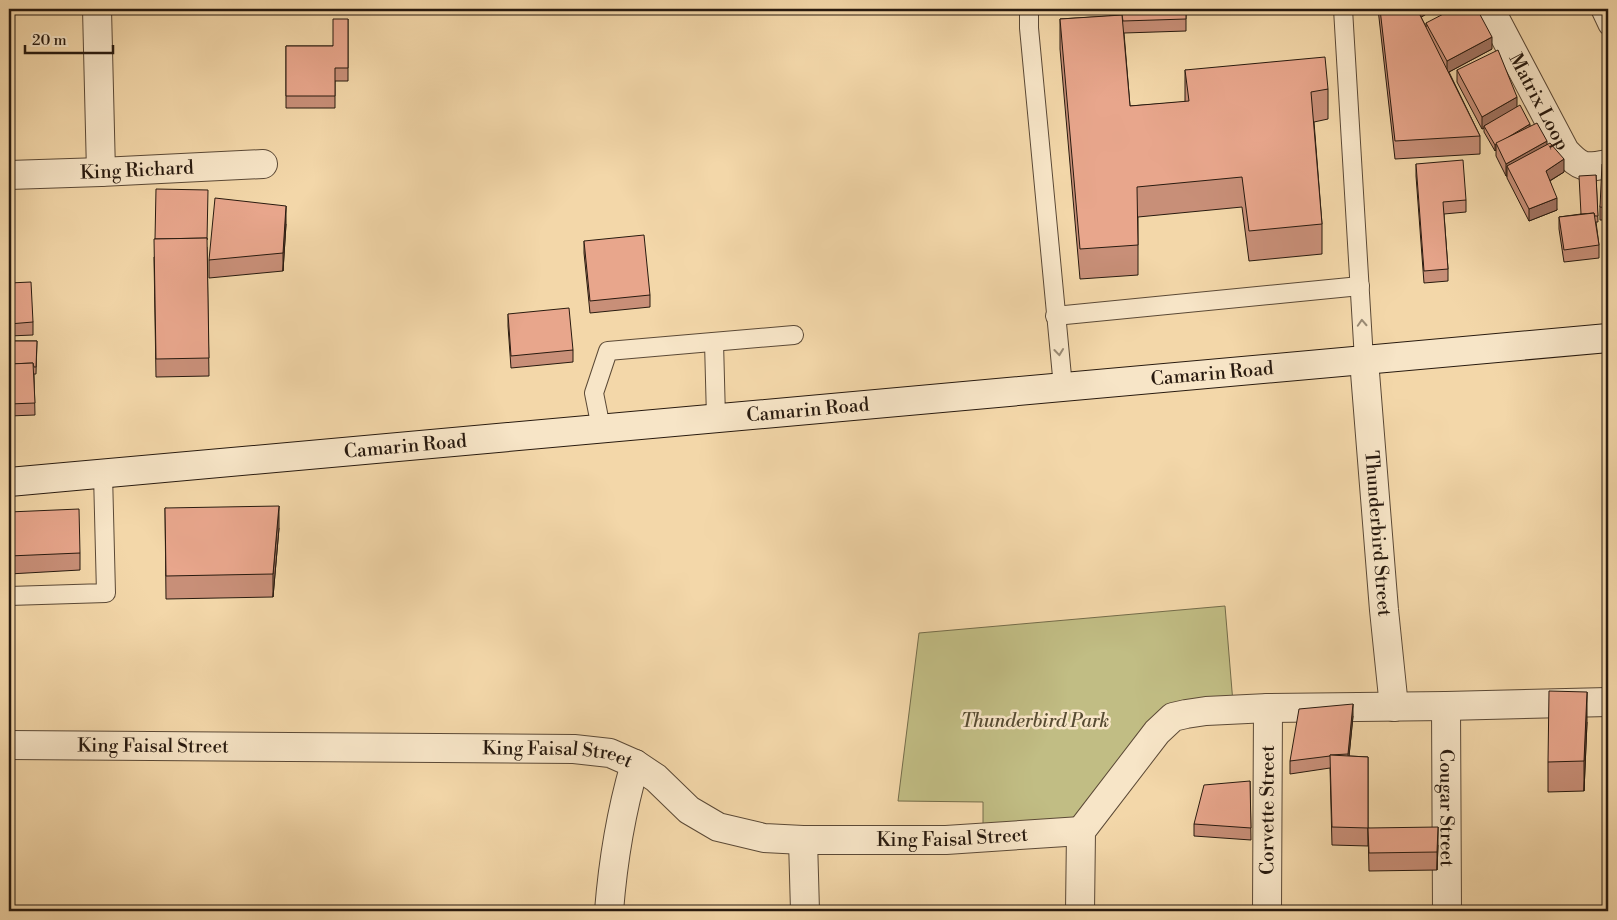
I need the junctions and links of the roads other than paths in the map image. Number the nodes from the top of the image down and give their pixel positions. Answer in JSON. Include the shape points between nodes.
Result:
{"nodes":[{"id":1,"x":97,"y":9,"type":"edge"},
{"id":2,"x":1029,"y":9,"type":"edge"},
{"id":3,"x":1343,"y":9,"type":"edge"},
{"id":4,"x":1490,"y":9,"type":"edge"},
{"id":5,"x":1600,"y":9,"type":"edge"},
{"id":6,"x":1608,"y":26,"type":"edge"},
{"id":7,"x":263,"y":164,"type":"dead end"},
{"id":8,"x":1608,"y":164,"type":"edge"},
{"id":9,"x":101,"y":172,"type":"junction"},
{"id":10,"x":9,"y":175,"type":"edge"},
{"id":11,"x":1360,"y":286,"type":"junction"},
{"id":12,"x":1055,"y":316,"type":"junction"},
{"id":13,"x":794,"y":335,"type":"dead end"},
{"id":14,"x":1608,"y":338,"type":"edge"},
{"id":15,"x":714,"y":342,"type":"junction"},
{"id":16,"x":1364,"y":360,"type":"junction"},
{"id":17,"x":1063,"y":387,"type":"junction"},
{"id":18,"x":716,"y":418,"type":"junction"},
{"id":19,"x":601,"y":428,"type":"junction"},
{"id":20,"x":102,"y":474,"type":"junction"},
{"id":21,"x":9,"y":482,"type":"edge"},
{"id":22,"x":9,"y":596,"type":"edge"},
{"id":23,"x":1608,"y":702,"type":"edge"},
{"id":24,"x":1446,"y":706,"type":"junction"},
{"id":25,"x":1394,"y":707,"type":"junction"},
{"id":26,"x":1268,"y":708,"type":"junction"},
{"id":27,"x":9,"y":745,"type":"edge"},
{"id":28,"x":635,"y":764,"type":"junction"},
{"id":29,"x":1081,"y":831,"type":"junction"},
{"id":30,"x":804,"y":840,"type":"junction"},
{"id":31,"x":609,"y":911,"type":"edge"},
{"id":32,"x":805,"y":911,"type":"edge"},
{"id":33,"x":1080,"y":911,"type":"edge"},
{"id":34,"x":1267,"y":911,"type":"edge"},
{"id":35,"x":1447,"y":911,"type":"edge"}],
"edges":[{"from":1,"to":9,"type":"street"},
{"from":2,"to":12,"type":"lane"},
{"from":3,"to":11,"type":"lane"},
{"from":4,"to":8,"type":"street","name":"Matrix Loop","via":[[1565,151],[1587,167]]},
{"from":5,"to":6,"type":"lane"},
{"from":7,"to":9,"type":"street","name":"King Richard"},
{"from":9,"to":10,"type":"street","name":"King Richard"},
{"from":11,"to":12,"type":"lane"},
{"from":16,"to":11,"type":"lane","one_way":true},
{"from":12,"to":17,"type":"lane","one_way":true},
{"from":13,"to":15,"type":"lane"},
{"from":14,"to":16,"type":"street","name":"Camarin Road"},
{"from":15,"to":18,"type":"lane"},
{"from":15,"to":19,"type":"lane","via":[[608,351],[594,393]]},
{"from":16,"to":17,"type":"street","name":"Camarin Road"},
{"from":16,"to":25,"type":"street","name":"Thunderbird Street"},
{"from":17,"to":18,"type":"street","name":"Camarin Road"},
{"from":18,"to":19,"type":"street","name":"Camarin Road"},
{"from":19,"to":20,"type":"street","name":"Camarin Road"},
{"from":20,"to":21,"type":"street","name":"Camarin Road"},
{"from":20,"to":22,"type":"lane","via":[[106,593]]},
{"from":23,"to":24,"type":"street"},
{"from":24,"to":25,"type":"street"},
{"from":24,"to":35,"type":"street","name":"Cougar Street"},
{"from":25,"to":26,"type":"street"},
{"from":26,"to":29,"type":"street","via":[[1206,711],[1173,718],[1157,732]]},
{"from":26,"to":34,"type":"street","name":"Corvette Street"},
{"from":27,"to":28,"type":"street","name":"King Faisal Street","via":[[574,749],[610,753]]},
{"from":28,"to":30,"type":"street","name":"King Faisal Street","via":[[656,778],[689,810],[718,827],[764,838]]},
{"from":28,"to":31,"type":"street","via":[[617,840]]},
{"from":29,"to":30,"type":"street","name":"King Faisal Street","via":[[946,840]]},
{"from":29,"to":33,"type":"street"},
{"from":30,"to":32,"type":"street"}]}
